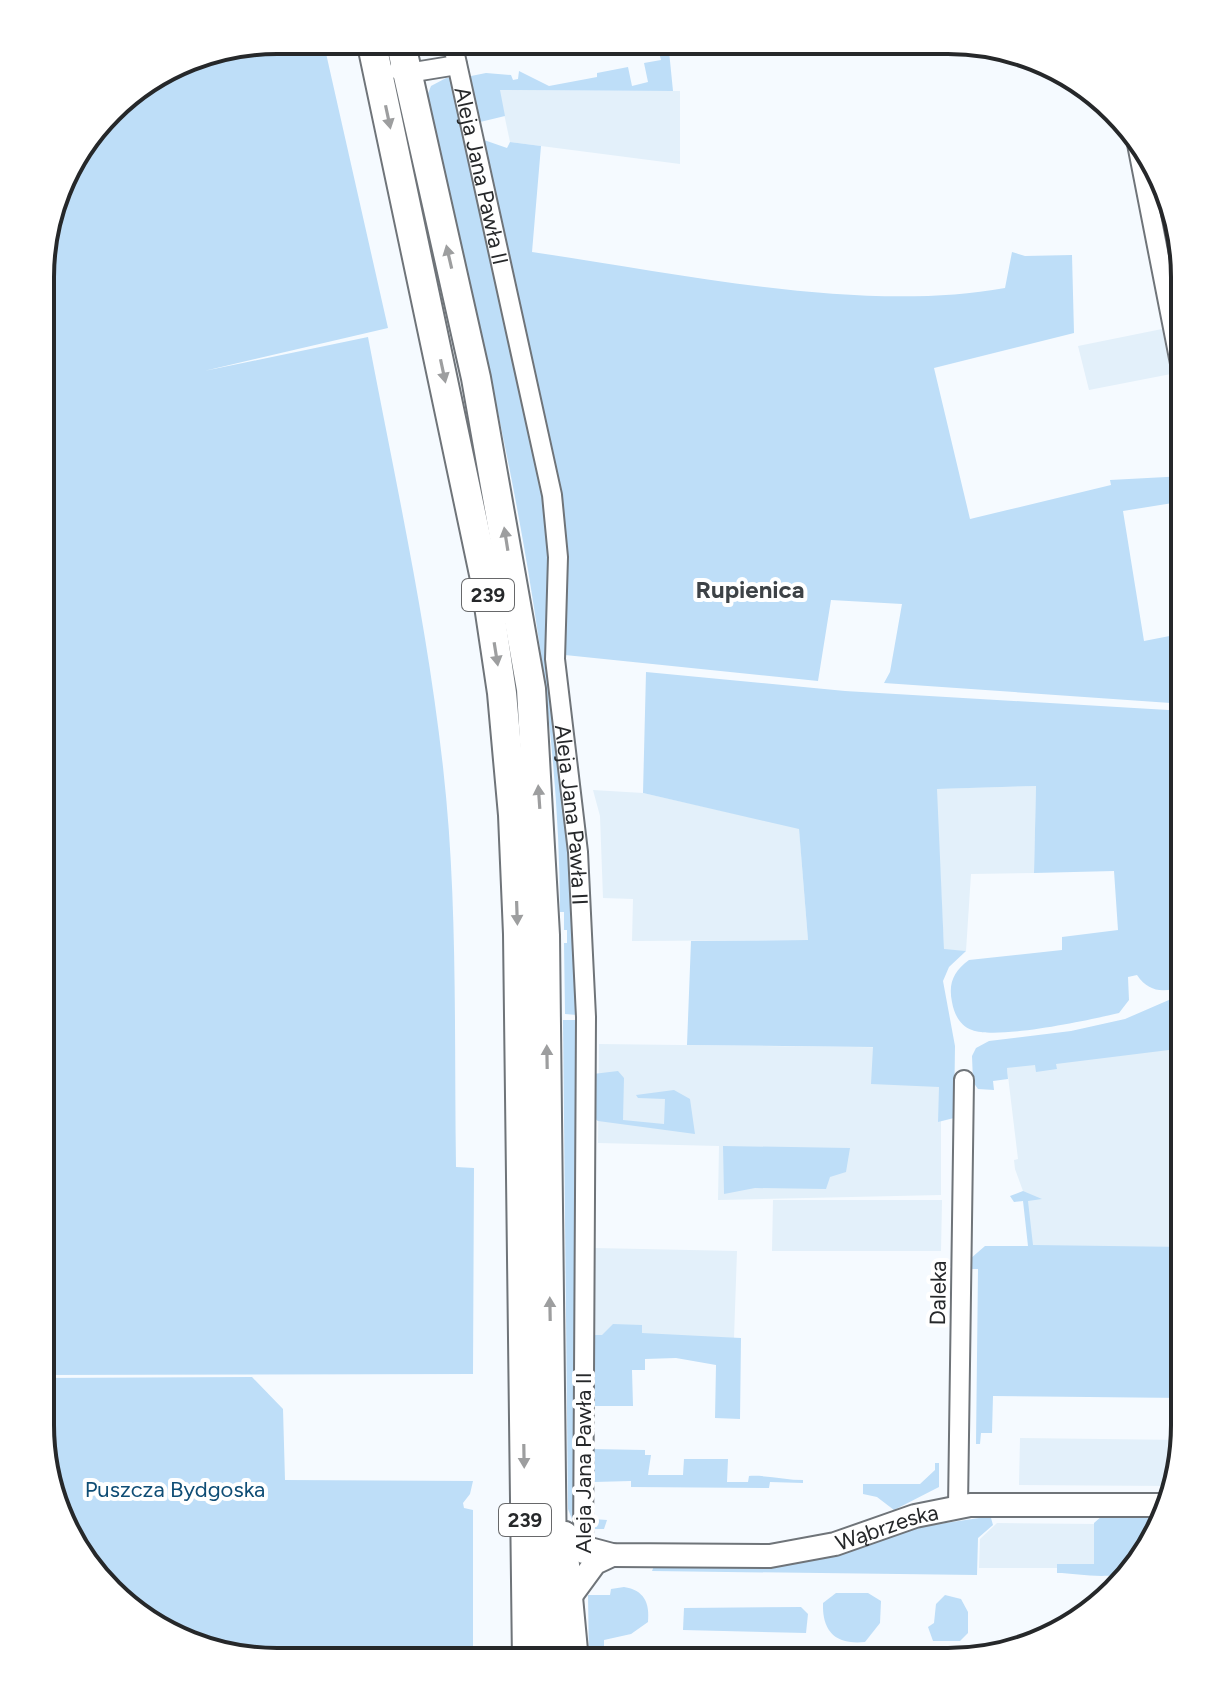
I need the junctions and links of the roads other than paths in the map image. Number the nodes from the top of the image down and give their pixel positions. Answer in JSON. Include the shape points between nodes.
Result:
{"nodes":[{"id":1,"x":374,"y":54,"type":"edge"},
{"id":2,"x":378,"y":54,"type":"edge"},
{"id":3,"x":403,"y":54,"type":"edge"},
{"id":4,"x":455,"y":54,"type":"edge"},
{"id":5,"x":457,"y":65,"type":"junction"},
{"id":6,"x":408,"y":73,"type":"junction"},
{"id":7,"x":1142,"y":168,"type":"edge"},
{"id":8,"x":1171,"y":318,"type":"edge"},
{"id":9,"x":964,"y":1080,"type":"dead end"},
{"id":10,"x":552,"y":1472,"type":"junction"},
{"id":11,"x":1155,"y":1505,"type":"edge"},
{"id":12,"x":958,"y":1507,"type":"junction"},
{"id":13,"x":574,"y":1540,"type":"junction"},
{"id":14,"x":612,"y":1555,"type":"junction"},
{"id":15,"x":578,"y":1585,"type":"junction"},
{"id":16,"x":527,"y":1648,"type":"edge"},
{"id":17,"x":553,"y":1648,"type":"edge"},
{"id":18,"x":577,"y":1648,"type":"edge"}],
"edges":[{"from":1,"to":16,"type":"main road","number":"239","one_way":true,"via":[[464,468],[502,693],[518,934]]},
{"from":2,"to":6,"type":"street","via":[[391,69]]},
{"from":3,"to":6,"type":"main road","name":"Aleja Jana Pawła II","number":"239"},
{"from":4,"to":5,"type":"street","name":"Aleja Jana Pawła II"},
{"from":5,"to":6,"type":"street","name":"Aleja Jana Pawła II"},
{"from":5,"to":13,"type":"street","name":"Aleja Jana Pawła II","via":[[552,495],[557,544],[555,659],[578,852],[586,1017]]},
{"from":10,"to":6,"type":"main road","name":"Aleja Jana Pawła II","number":"239","one_way":true,"via":[[545,935],[531,689],[482,409]]},
{"from":7,"to":8,"type":"street"},
{"from":9,"to":12,"type":"street","name":"Daleka"},
{"from":10,"to":13,"type":"main road"},
{"from":10,"to":17,"type":"main road","number":"239"},
{"from":11,"to":12,"type":"street","name":"Wąbrzeska"},
{"from":12,"to":14,"type":"street","name":"Wąbrzeska","via":[[798,1552]]},
{"from":13,"to":14,"type":"street","name":"Wąbrzeska"},
{"from":13,"to":15,"type":"street"},
{"from":14,"to":15,"type":"street","via":[[595,1563]]},
{"from":15,"to":18,"type":"street"}]}
